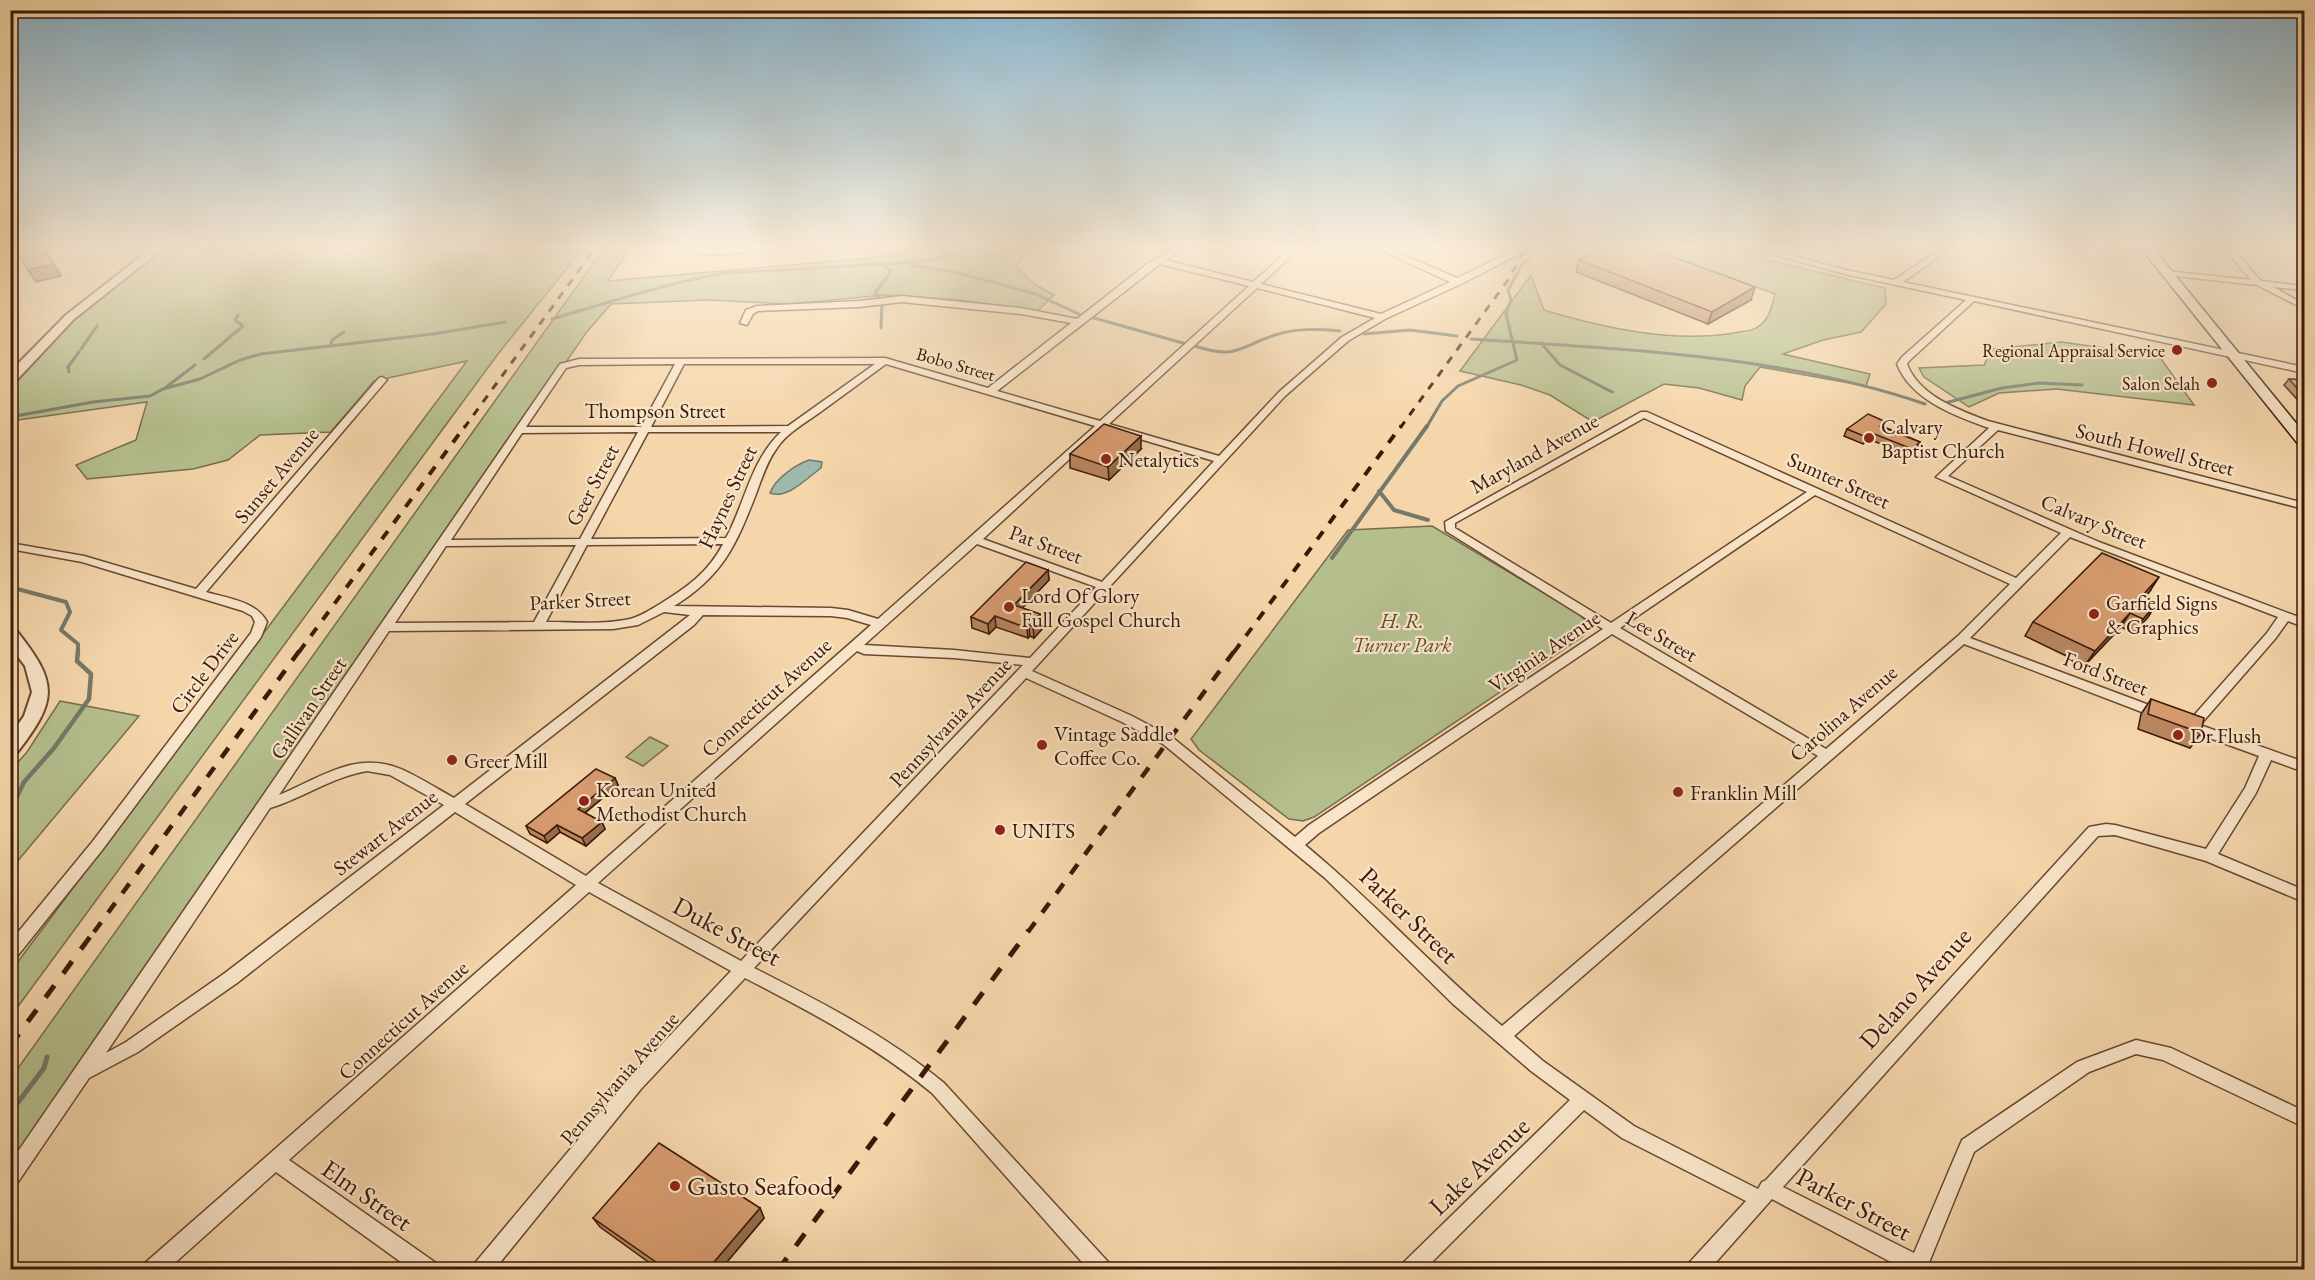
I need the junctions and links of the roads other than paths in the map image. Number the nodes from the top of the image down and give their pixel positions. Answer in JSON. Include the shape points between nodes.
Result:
{"nodes":[{"id":1,"x":83,"y":307,"type":"edge"},
{"id":2,"x":803,"y":307,"type":"edge"},
{"id":3,"x":976,"y":307,"type":"edge"},
{"id":4,"x":1097,"y":307,"type":"edge"},
{"id":5,"x":1231,"y":307,"type":"edge"},
{"id":6,"x":1341,"y":307,"type":"edge"},
{"id":7,"x":1404,"y":307,"type":"edge"},
{"id":8,"x":1963,"y":307,"type":"edge"},
{"id":9,"x":2014,"y":307,"type":"edge"},
{"id":10,"x":2194,"y":307,"type":"edge"},
{"id":11,"x":1382,"y":317,"type":"junction"},
{"id":12,"x":1077,"y":322,"type":"junction"},
{"id":13,"x":744,"y":323,"type":"dead end"},
{"id":14,"x":2233,"y":354,"type":"junction"},
{"id":15,"x":885,"y":361,"type":"junction"},
{"id":16,"x":681,"y":362,"type":"junction"},
{"id":17,"x":563,"y":366,"type":"joint"},
{"id":18,"x":2304,"y":370,"type":"edge"},
{"id":19,"x":10,"y":380,"type":"edge"},
{"id":20,"x":382,"y":380,"type":"dead end"},
{"id":21,"x":991,"y":391,"type":"junction"},
{"id":22,"x":1644,"y":414,"type":"joint"},
{"id":23,"x":1103,"y":425,"type":"junction"},
{"id":24,"x":1996,"y":427,"type":"junction"},
{"id":25,"x":645,"y":428,"type":"junction"},
{"id":26,"x":790,"y":429,"type":"junction"},
{"id":27,"x":520,"y":430,"type":"junction"},
{"id":28,"x":2304,"y":442,"type":"edge"},
{"id":29,"x":1222,"y":460,"type":"junction"},
{"id":30,"x":1815,"y":491,"type":"junction"},
{"id":31,"x":2304,"y":506,"type":"edge"},
{"id":32,"x":1450,"y":529,"type":"joint"},
{"id":33,"x":2068,"y":533,"type":"junction"},
{"id":34,"x":975,"y":540,"type":"junction"},
{"id":35,"x":583,"y":542,"type":"junction"},
{"id":36,"x":730,"y":542,"type":"junction"},
{"id":37,"x":443,"y":543,"type":"junction"},
{"id":38,"x":10,"y":546,"type":"edge"},
{"id":39,"x":2018,"y":583,"type":"junction"},
{"id":40,"x":1103,"y":586,"type":"junction"},
{"id":41,"x":198,"y":594,"type":"junction"},
{"id":42,"x":664,"y":608,"type":"junction"},
{"id":43,"x":700,"y":611,"type":"junction"},
{"id":44,"x":2285,"y":616,"type":"junction"},
{"id":45,"x":2304,"y":623,"type":"edge"},
{"id":46,"x":880,"y":624,"type":"junction"},
{"id":47,"x":538,"y":626,"type":"junction"},
{"id":48,"x":386,"y":627,"type":"junction"},
{"id":49,"x":1612,"y":629,"type":"junction"},
{"id":50,"x":10,"y":634,"type":"edge"},
{"id":51,"x":1962,"y":639,"type":"junction"},
{"id":52,"x":855,"y":645,"type":"junction"},
{"id":53,"x":1029,"y":667,"type":"junction"},
{"id":54,"x":2192,"y":726,"type":"junction"},
{"id":55,"x":10,"y":749,"type":"edge"},
{"id":56,"x":2267,"y":753,"type":"junction"},
{"id":57,"x":1826,"y":755,"type":"junction"},
{"id":58,"x":2304,"y":767,"type":"edge"},
{"id":59,"x":266,"y":804,"type":"junction"},
{"id":60,"x":455,"y":805,"type":"junction"},
{"id":61,"x":1296,"y":845,"type":"junction"},
{"id":62,"x":2209,"y":855,"type":"junction"},
{"id":63,"x":588,"y":884,"type":"junction"},
{"id":64,"x":2304,"y":896,"type":"edge"},
{"id":65,"x":10,"y":954,"type":"edge"},
{"id":66,"x":744,"y":969,"type":"junction"},
{"id":67,"x":1502,"y":1035,"type":"junction"},
{"id":68,"x":85,"y":1072,"type":"junction"},
{"id":69,"x":1583,"y":1099,"type":"junction"},
{"id":70,"x":2304,"y":1119,"type":"edge"},
{"id":71,"x":276,"y":1161,"type":"junction"},
{"id":72,"x":10,"y":1179,"type":"edge"},
{"id":73,"x":1763,"y":1193,"type":"junction"},
{"id":74,"x":1916,"y":1267,"type":"edge"},
{"id":75,"x":152,"y":1269,"type":"edge"},
{"id":76,"x":429,"y":1269,"type":"edge"},
{"id":77,"x":482,"y":1269,"type":"edge"},
{"id":78,"x":1102,"y":1269,"type":"edge"},
{"id":79,"x":1410,"y":1269,"type":"edge"},
{"id":80,"x":1696,"y":1269,"type":"edge"}],
"edges":[{"from":1,"to":19,"type":"street"},
{"from":2,"to":13,"type":"street","via":[[757,309],[749,312]]},
{"from":3,"to":12,"type":"street"},
{"from":4,"to":12,"type":"street"},
{"from":5,"to":23,"type":"street","name":"Connecticut Avenue"},
{"from":6,"to":11,"type":"street"},
{"from":7,"to":11,"type":"street","name":"Pennsylvania Avenue"},
{"from":8,"to":24,"type":"street","name":"South Howell Street","via":[[1905,359],[1903,369],[1939,403],[1961,416]]},
{"from":9,"to":14,"type":"street"},
{"from":10,"to":14,"type":"main road"},
{"from":11,"to":29,"type":"street","name":"Pennsylvania Avenue","via":[[1311,366]]},
{"from":12,"to":21,"type":"street"},
{"from":14,"to":18,"type":"street"},
{"from":14,"to":28,"type":"main road"},
{"from":15,"to":16,"type":"street","name":"Bobo Street"},
{"from":15,"to":21,"type":"street","name":"Bobo Street"},
{"from":15,"to":26,"type":"street","name":"Haynes Street"},
{"from":16,"to":17,"type":"street","name":"Bobo Street","via":[[579,362]]},
{"from":16,"to":25,"type":"street","name":"Geer Street"},
{"from":17,"to":27,"type":"street","name":"Gallivan Street"},
{"from":20,"to":41,"type":"street","name":"Sunset Avenue"},
{"from":21,"to":23,"type":"street","name":"Bobo Street"},
{"from":22,"to":30,"type":"street","name":"Sumter Street"},
{"from":22,"to":32,"type":"street","name":"Maryland Avenue","via":[[1452,519]]},
{"from":23,"to":29,"type":"street","name":"Bobo Street"},
{"from":23,"to":34,"type":"street","name":"Connecticut Avenue"},
{"from":24,"to":31,"type":"street","name":"South Howell Street"},
{"from":24,"to":33,"type":"street","name":"Calvary Street","via":[[1941,477]]},
{"from":25,"to":26,"type":"street","name":"Thompson Street"},
{"from":25,"to":27,"type":"street","name":"Thompson Street"},
{"from":25,"to":35,"type":"street","name":"Geer Street"},
{"from":26,"to":36,"type":"street","name":"Haynes Street","via":[[766,456]]},
{"from":27,"to":37,"type":"street","name":"Gallivan Street"},
{"from":29,"to":40,"type":"street","name":"Pennsylvania Avenue"},
{"from":30,"to":39,"type":"street","name":"Sumter Street"},
{"from":30,"to":49,"type":"street","name":"Virginia Avenue"},
{"from":32,"to":49,"type":"street","name":"Lee Street"},
{"from":33,"to":39,"type":"street","name":"Carolina Avenue"},
{"from":33,"to":44,"type":"street","name":"Calvary Street"},
{"from":34,"to":40,"type":"street","name":"Pat Street"},
{"from":34,"to":46,"type":"street","name":"Connecticut Avenue"},
{"from":35,"to":36,"type":"street"},
{"from":35,"to":37,"type":"street"},
{"from":35,"to":47,"type":"street","name":"Geer Street"},
{"from":36,"to":42,"type":"street","name":"Haynes Street","via":[[708,575]]},
{"from":37,"to":48,"type":"street","name":"Gallivan Street"},
{"from":38,"to":41,"type":"street","name":"Circle Drive","via":[[73,556]]},
{"from":39,"to":51,"type":"street","name":"Carolina Avenue"},
{"from":40,"to":53,"type":"street","name":"Pennsylvania Avenue"},
{"from":41,"to":65,"type":"street","name":"Circle Drive","via":[[254,611],[261,622],[257,634],[98,845]]},
{"from":42,"to":43,"type":"street","name":"Parker Street"},
{"from":42,"to":47,"type":"street","name":"Parker Street","via":[[623,624]]},
{"from":43,"to":46,"type":"street","name":"Parker Street","via":[[831,612]]},
{"from":43,"to":60,"type":"street","name":"Stewart Avenue"},
{"from":44,"to":45,"type":"street","name":"Calvary Street"},
{"from":44,"to":54,"type":"street"},
{"from":46,"to":52,"type":"street","name":"Connecticut Avenue"},
{"from":47,"to":48,"type":"street","name":"Parker Street"},
{"from":48,"to":59,"type":"street","name":"Gallivan Street"},
{"from":49,"to":57,"type":"street","name":"Lee Street"},
{"from":49,"to":61,"type":"street","name":"Virginia Avenue","via":[[1314,829]]},
{"from":50,"to":55,"type":"street","via":[[31,659],[39,674],[41,690],[32,720]]},
{"from":51,"to":54,"type":"street","name":"Ford Street"},
{"from":51,"to":57,"type":"street","name":"Carolina Avenue"},
{"from":52,"to":53,"type":"street","name":"Parker Street","via":[[864,650],[954,654]]},
{"from":52,"to":63,"type":"street","name":"Connecticut Avenue"},
{"from":53,"to":61,"type":"street","name":"Parker Street","via":[[1158,735]]},
{"from":53,"to":66,"type":"street","name":"Pennsylvania Avenue"},
{"from":54,"to":56,"type":"street","name":"Ford Street"},
{"from":56,"to":58,"type":"street","name":"Ford Street"},
{"from":56,"to":62,"type":"street","via":[[2251,789]]},
{"from":57,"to":67,"type":"street","name":"Carolina Avenue"},
{"from":59,"to":60,"type":"street","name":"Duke Street","via":[[289,798],[360,765],[380,766]]},
{"from":59,"to":68,"type":"street","name":"Gallivan Street"},
{"from":60,"to":63,"type":"street","name":"Duke Street"},
{"from":60,"to":68,"type":"street","name":"Stewart Avenue","via":[[188,1009],[132,1047]]},
{"from":61,"to":67,"type":"street","name":"Parker Street"},
{"from":62,"to":64,"type":"street","name":"Delano Avenue"},
{"from":62,"to":73,"type":"street","name":"Delano Avenue","via":[[2115,830],[2094,831]]},
{"from":63,"to":66,"type":"street","name":"Duke Street"},
{"from":63,"to":71,"type":"street","name":"Connecticut Avenue"},
{"from":66,"to":77,"type":"street","name":"Pennsylvania Avenue","via":[[635,1084]]},
{"from":66,"to":78,"type":"street","name":"Duke Street","via":[[910,1063],[938,1088]]},
{"from":67,"to":69,"type":"street","name":"Parker Street"},
{"from":68,"to":72,"type":"street","name":"Gallivan Street"},
{"from":69,"to":73,"type":"street","name":"Parker Street","via":[[1628,1132]]},
{"from":69,"to":79,"type":"street","name":"Lake Avenue"},
{"from":70,"to":74,"type":"street","via":[[2165,1053],[2136,1047],[2083,1067],[1968,1146]]},
{"from":71,"to":75,"type":"street","name":"Connecticut Avenue"},
{"from":71,"to":76,"type":"street","name":"Elm Street"},
{"from":73,"to":74,"type":"street","name":"Parker Street"},
{"from":73,"to":80,"type":"street","name":"Delano Avenue"}]}
